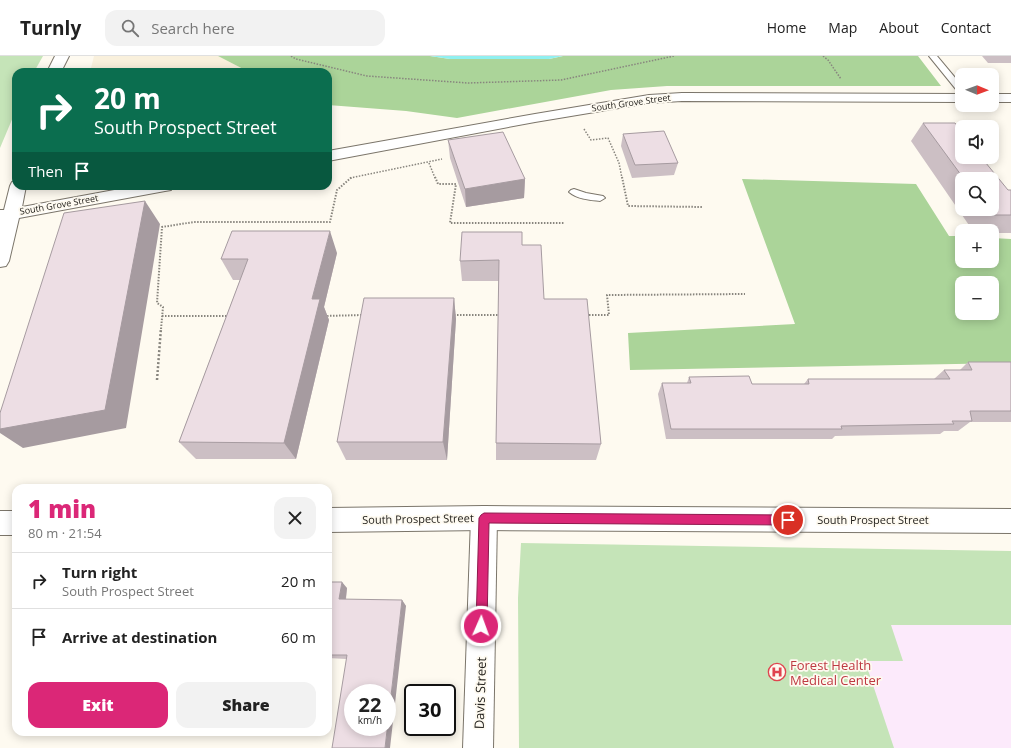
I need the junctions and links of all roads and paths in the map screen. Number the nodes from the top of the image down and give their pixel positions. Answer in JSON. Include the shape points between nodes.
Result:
{"nodes":[{"id":1,"x":62,"y":56,"type":"edge"},
{"id":2,"x":291,"y":56,"type":"edge"},
{"id":3,"x":674,"y":56,"type":"edge"},
{"id":4,"x":933,"y":56,"type":"edge"},
{"id":5,"x":56,"y":68,"type":"edge"},
{"id":6,"x":955,"y":83,"type":"edge"},
{"id":7,"x":955,"y":98,"type":"edge"},
{"id":8,"x":999,"y":98,"type":"edge"},
{"id":9,"x":1011,"y":98,"type":"edge"},
{"id":10,"x":582,"y":125,"type":"dead end"},
{"id":11,"x":332,"y":155,"type":"edge"},
{"id":12,"x":442,"y":159,"type":"dead end"},
{"id":13,"x":429,"y":163,"type":"junction"},
{"id":14,"x":16,"y":190,"type":"edge"},
{"id":15,"x":143,"y":190,"type":"edge"},
{"id":16,"x":574,"y":192,"type":"dead end"},
{"id":17,"x":600,"y":198,"type":"dead end"},
{"id":18,"x":703,"y":207,"type":"dead end"},
{"id":19,"x":6,"y":215,"type":"edge"},
{"id":20,"x":564,"y":223,"type":"dead end"},
{"id":21,"x":0,"y":261,"type":"edge"},
{"id":22,"x":745,"y":294,"type":"dead end"},
{"id":23,"x":370,"y":315,"type":"edge"},
{"id":24,"x":450,"y":315,"type":"edge"},
{"id":25,"x":506,"y":315,"type":"edge"},
{"id":26,"x":586,"y":315,"type":"edge"},
{"id":27,"x":162,"y":316,"type":"junction"},
{"id":28,"x":234,"y":316,"type":"edge"},
{"id":29,"x":322,"y":316,"type":"dead end"},
{"id":30,"x":157,"y":380,"type":"dead end"},
{"id":31,"x":484,"y":518,"type":"junction"},
{"id":32,"x":332,"y":520,"type":"edge"},
{"id":33,"x":1011,"y":521,"type":"edge"},
{"id":34,"x":0,"y":523,"type":"edge"},
{"id":35,"x":12,"y":523,"type":"edge"},
{"id":36,"x":478,"y":748,"type":"edge"}],
"edges":[{"from":1,"to":5,"type":"street"},
{"from":2,"to":3,"type":"path","via":[[367,76],[468,83],[561,80]]},
{"from":4,"to":6,"type":"lane"},
{"from":7,"to":11,"type":"street","name":"South Grove Street","via":[[649,99]]},
{"from":8,"to":9,"type":"street"},
{"from":10,"to":18,"type":"path","via":[[591,140],[608,138],[619,163],[628,206]]},
{"from":12,"to":13,"type":"path"},
{"from":13,"to":20,"type":"path","via":[[438,184],[456,184],[450,223]]},
{"from":13,"to":27,"type":"path","via":[[351,177],[337,190],[330,222],[194,222],[162,227],[157,303],[163,307]]},
{"from":14,"to":19,"type":"street"},
{"from":15,"to":19,"type":"street","name":"South Grove Street"},
{"from":16,"to":17,"type":"lane"},
{"from":19,"to":21,"type":"street"},
{"from":22,"to":26,"type":"path","via":[[607,295],[609,315]]},
{"from":23,"to":29,"type":"path"},
{"from":24,"to":25,"type":"path"},
{"from":27,"to":28,"type":"path"},
{"from":27,"to":30,"type":"path"},
{"from":31,"to":32,"type":"street","name":"South Prospect Street"},
{"from":31,"to":33,"type":"street","name":"South Prospect Street"},
{"from":31,"to":36,"type":"street","name":"Davis Street"},
{"from":34,"to":35,"type":"street"}]}
